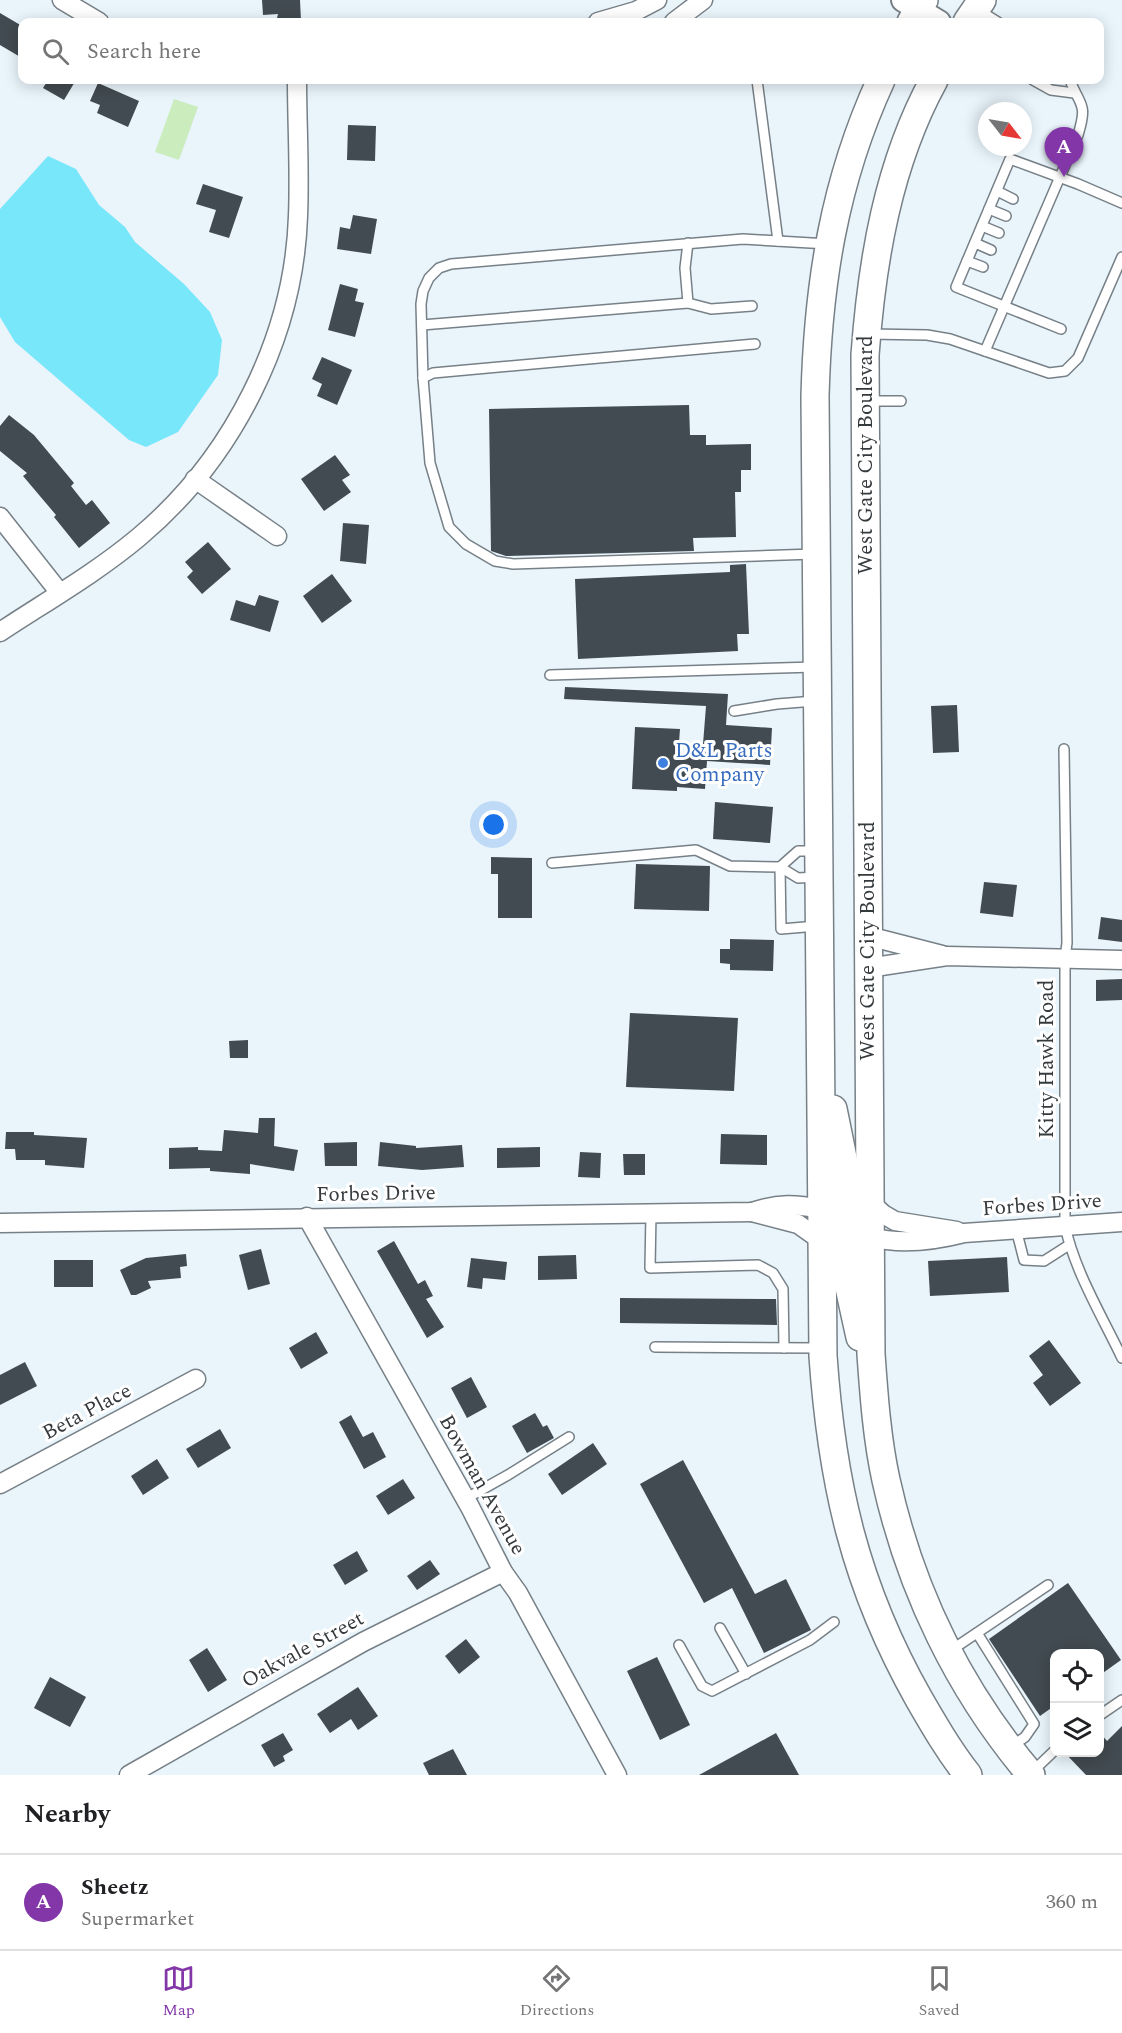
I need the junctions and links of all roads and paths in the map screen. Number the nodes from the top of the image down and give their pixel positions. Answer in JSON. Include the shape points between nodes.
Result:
{"nodes":[{"id":1,"x":62,"y":0,"type":"edge"},
{"id":2,"x":657,"y":0,"type":"edge"},
{"id":3,"x":703,"y":0,"type":"edge"},
{"id":4,"x":92,"y":18,"type":"edge"},
{"id":5,"x":612,"y":18,"type":"edge"},
{"id":6,"x":679,"y":18,"type":"edge"},
{"id":7,"x":297,"y":84,"type":"edge"},
{"id":8,"x":758,"y":84,"type":"edge"},
{"id":9,"x":879,"y":84,"type":"edge"},
{"id":10,"x":932,"y":84,"type":"edge"},
{"id":11,"x":1040,"y":84,"type":"edge"},
{"id":12,"x":1071,"y":84,"type":"edge"},
{"id":13,"x":1074,"y":93,"type":"junction"},
{"id":14,"x":1059,"y":178,"type":"junction"},
{"id":15,"x":997,"y":191,"type":"junction"},
{"id":16,"x":1013,"y":198,"type":"dead end"},
{"id":17,"x":1122,"y":203,"type":"edge"},
{"id":18,"x":989,"y":209,"type":"junction"},
{"id":19,"x":1006,"y":216,"type":"dead end"},
{"id":20,"x":982,"y":226,"type":"junction"},
{"id":21,"x":999,"y":233,"type":"dead end"},
{"id":22,"x":778,"y":241,"type":"junction"},
{"id":23,"x":688,"y":243,"type":"junction"},
{"id":24,"x":975,"y":243,"type":"junction"},
{"id":25,"x":829,"y":244,"type":"junction"},
{"id":26,"x":991,"y":250,"type":"dead end"},
{"id":27,"x":1122,"y":257,"type":"edge"},
{"id":28,"x":967,"y":261,"type":"junction"},
{"id":29,"x":983,"y":267,"type":"dead end"},
{"id":30,"x":688,"y":303,"type":"junction"},
{"id":31,"x":752,"y":306,"type":"dead end"},
{"id":32,"x":1003,"y":306,"type":"junction"},
{"id":33,"x":422,"y":325,"type":"junction"},
{"id":34,"x":1061,"y":329,"type":"dead end"},
{"id":35,"x":866,"y":334,"type":"junction"},
{"id":36,"x":755,"y":344,"type":"dead end"},
{"id":37,"x":985,"y":351,"type":"junction"},
{"id":38,"x":423,"y":378,"type":"junction"},
{"id":39,"x":864,"y":401,"type":"junction"},
{"id":40,"x":901,"y":401,"type":"dead end"},
{"id":41,"x":195,"y":479,"type":"junction"},
{"id":42,"x":0,"y":517,"type":"edge"},
{"id":43,"x":278,"y":536,"type":"dead end"},
{"id":44,"x":817,"y":554,"type":"junction"},
{"id":45,"x":60,"y":593,"type":"junction"},
{"id":46,"x":0,"y":632,"type":"edge"},
{"id":47,"x":817,"y":667,"type":"junction"},
{"id":48,"x":550,"y":675,"type":"dead end"},
{"id":49,"x":818,"y":701,"type":"junction"},
{"id":50,"x":734,"y":711,"type":"dead end"},
{"id":51,"x":1064,"y":749,"type":"dead end"},
{"id":52,"x":552,"y":863,"type":"dead end"},
{"id":53,"x":819,"y":864,"type":"junction"},
{"id":54,"x":780,"y":867,"type":"junction"},
{"id":55,"x":819,"y":926,"type":"junction"},
{"id":56,"x":868,"y":936,"type":"junction"},
{"id":57,"x":947,"y":956,"type":"junction"},
{"id":58,"x":1065,"y":958,"type":"junction"},
{"id":59,"x":1122,"y":960,"type":"edge"},
{"id":60,"x":868,"y":968,"type":"junction"},
{"id":61,"x":820,"y":1049,"type":"junction"},
{"id":62,"x":870,"y":1202,"type":"junction"},
{"id":63,"x":822,"y":1209,"type":"junction"},
{"id":64,"x":752,"y":1212,"type":"junction"},
{"id":65,"x":651,"y":1213,"type":"junction"},
{"id":66,"x":307,"y":1217,"type":"junction"},
{"id":67,"x":1122,"y":1222,"type":"edge"},
{"id":68,"x":0,"y":1223,"type":"edge"},
{"id":69,"x":1065,"y":1226,"type":"junction"},
{"id":70,"x":1016,"y":1229,"type":"junction"},
{"id":71,"x":964,"y":1233,"type":"junction"},
{"id":72,"x":870,"y":1237,"type":"junction"},
{"id":73,"x":822,"y":1241,"type":"junction"},
{"id":74,"x":1070,"y":1245,"type":"junction"},
{"id":75,"x":655,"y":1347,"type":"dead end"},
{"id":76,"x":784,"y":1348,"type":"junction"},
{"id":77,"x":823,"y":1348,"type":"junction"},
{"id":78,"x":1122,"y":1358,"type":"edge"},
{"id":79,"x":196,"y":1379,"type":"dead end"},
{"id":80,"x":874,"y":1396,"type":"junction"},
{"id":81,"x":568,"y":1437,"type":"dead end"},
{"id":82,"x":0,"y":1484,"type":"edge"},
{"id":83,"x":465,"y":1499,"type":"junction"},
{"id":84,"x":503,"y":1572,"type":"junction"},
{"id":85,"x":1048,"y":1585,"type":"dead end"},
{"id":86,"x":834,"y":1622,"type":"dead end"},
{"id":87,"x":720,"y":1628,"type":"dead end"},
{"id":88,"x":977,"y":1633,"type":"junction"},
{"id":89,"x":679,"y":1645,"type":"dead end"},
{"id":90,"x":948,"y":1652,"type":"junction"},
{"id":91,"x":746,"y":1674,"type":"junction"},
{"id":92,"x":1122,"y":1700,"type":"edge"},
{"id":93,"x":1104,"y":1712,"type":"edge"},
{"id":94,"x":1008,"y":1748,"type":"junction"},
{"id":95,"x":1050,"y":1755,"type":"edge"},
{"id":96,"x":1030,"y":1774,"type":"edge"},
{"id":97,"x":129,"y":1775,"type":"edge"},
{"id":98,"x":617,"y":1775,"type":"edge"},
{"id":99,"x":968,"y":1775,"type":"edge"}],
"edges":[{"from":1,"to":4,"type":"street"},
{"from":2,"to":5,"type":"street"},
{"from":3,"to":6,"type":"street"},
{"from":7,"to":41,"type":"street","via":[[298,217],[287,296],[272,347],[251,395],[224,441]]},
{"from":8,"to":22,"type":"lane"},
{"from":9,"to":25,"type":"main road","via":[[855,142]]},
{"from":10,"to":35,"type":"main road","name":"West Gate City Boulevard","via":[[889,196],[872,274]]},
{"from":11,"to":13,"type":"lane","via":[[1051,90]]},
{"from":12,"to":13,"type":"lane"},
{"from":13,"to":14,"type":"lane","via":[[1083,103],[1083,118]]},
{"from":14,"to":15,"type":"lane","via":[[1010,159]]},
{"from":14,"to":17,"type":"lane"},
{"from":14,"to":32,"type":"lane","via":[[1009,278]]},
{"from":15,"to":16,"type":"lane"},
{"from":15,"to":18,"type":"lane"},
{"from":18,"to":19,"type":"lane"},
{"from":18,"to":20,"type":"lane"},
{"from":20,"to":21,"type":"lane"},
{"from":20,"to":24,"type":"lane"},
{"from":22,"to":23,"type":"lane"},
{"from":22,"to":25,"type":"lane"},
{"from":23,"to":30,"type":"lane"},
{"from":23,"to":33,"type":"lane","via":[[439,268],[423,291]]},
{"from":24,"to":26,"type":"lane"},
{"from":24,"to":28,"type":"lane"},
{"from":25,"to":44,"type":"main road","via":[[816,353]]},
{"from":27,"to":37,"type":"lane","via":[[1078,358],[1065,371],[1049,373]]},
{"from":28,"to":29,"type":"lane"},
{"from":28,"to":32,"type":"lane","via":[[956,287]]},
{"from":30,"to":31,"type":"lane","via":[[711,309]]},
{"from":30,"to":33,"type":"lane"},
{"from":32,"to":34,"type":"lane"},
{"from":32,"to":37,"type":"lane"},
{"from":33,"to":38,"type":"lane"},
{"from":35,"to":37,"type":"lane","via":[[927,335]]},
{"from":35,"to":39,"type":"main road","name":"West Gate City Boulevard"},
{"from":36,"to":38,"type":"lane","via":[[433,373]]},
{"from":38,"to":44,"type":"lane","via":[[430,463],[449,527],[466,544],[495,561],[513,564]]},
{"from":39,"to":40,"type":"lane"},
{"from":39,"to":56,"type":"main road","name":"West Gate City Boulevard"},
{"from":41,"to":43,"type":"street"},
{"from":41,"to":45,"type":"street","via":[[140,536]]},
{"from":42,"to":45,"type":"street"},
{"from":44,"to":47,"type":"main road"},
{"from":45,"to":46,"type":"street"},
{"from":47,"to":48,"type":"lane"},
{"from":47,"to":49,"type":"main road"},
{"from":49,"to":50,"type":"lane"},
{"from":49,"to":53,"type":"main road"},
{"from":51,"to":58,"type":"lane","name":"Kitty Hawk Road"},
{"from":52,"to":54,"type":"lane","via":[[696,850],[730,866]]},
{"from":53,"to":54,"type":"lane","via":[[798,878]]},
{"from":53,"to":54,"type":"lane","via":[[798,851]]},
{"from":53,"to":55,"type":"main road"},
{"from":54,"to":55,"type":"lane","via":[[781,929]]},
{"from":55,"to":61,"type":"main road"},
{"from":56,"to":57,"type":"street"},
{"from":56,"to":60,"type":"main road","name":"West Gate City Boulevard"},
{"from":57,"to":58,"type":"street"},
{"from":57,"to":60,"type":"street"},
{"from":58,"to":59,"type":"street"},
{"from":58,"to":69,"type":"lane","name":"Kitty Hawk Road"},
{"from":60,"to":62,"type":"main road","name":"West Gate City Boulevard"},
{"from":61,"to":63,"type":"main road"},
{"from":61,"to":72,"type":"main road","via":[[844,1163],[847,1201],[855,1220]]},
{"from":62,"to":71,"type":"street","name":"Forbes Drive","via":[[895,1221]]},
{"from":62,"to":72,"type":"main road","name":"West Gate City Boulevard"},
{"from":63,"to":64,"type":"street","name":"Forbes Drive","via":[[772,1205]]},
{"from":63,"to":73,"type":"main road"},
{"from":63,"to":80,"type":"main road","via":[[844,1240],[851,1298]]},
{"from":64,"to":65,"type":"street","name":"Forbes Drive"},
{"from":64,"to":73,"type":"street","name":"Forbes Drive","via":[[798,1224]]},
{"from":65,"to":66,"type":"street","name":"Forbes Drive"},
{"from":65,"to":76,"type":"lane","via":[[650,1268],[758,1265],[773,1273],[783,1289]]},
{"from":66,"to":68,"type":"street","name":"Forbes Drive"},
{"from":66,"to":83,"type":"street","name":"Bowman Avenue"},
{"from":67,"to":69,"type":"street","name":"Forbes Drive"},
{"from":69,"to":70,"type":"street","name":"Forbes Drive"},
{"from":69,"to":74,"type":"lane","name":"Kitty Hawk Road"},
{"from":70,"to":71,"type":"street","name":"Forbes Drive"},
{"from":70,"to":74,"type":"lane","via":[[1024,1260],[1044,1261]]},
{"from":71,"to":72,"type":"street","name":"Forbes Drive","via":[[940,1239],[890,1242]]},
{"from":72,"to":80,"type":"main road","name":"West Gate City Boulevard"},
{"from":73,"to":77,"type":"main road"},
{"from":74,"to":78,"type":"lane","name":"Kitty Hawk Road"},
{"from":75,"to":76,"type":"lane"},
{"from":76,"to":77,"type":"lane"},
{"from":77,"to":99,"type":"main road","via":[[837,1478],[860,1571],[893,1651]]},
{"from":79,"to":82,"type":"street","name":"Beta Place"},
{"from":80,"to":90,"type":"main road","name":"West Gate City Boulevard","via":[[886,1478],[901,1536],[921,1594]]},
{"from":81,"to":83,"type":"lane"},
{"from":83,"to":84,"type":"street","name":"Bowman Avenue"},
{"from":84,"to":97,"type":"street","name":"Oakvale Street","via":[[363,1642]]},
{"from":84,"to":98,"type":"street","name":"Bowman Avenue"},
{"from":85,"to":88,"type":"lane"},
{"from":86,"to":91,"type":"lane","via":[[810,1640]]},
{"from":87,"to":91,"type":"lane"},
{"from":88,"to":90,"type":"lane"},
{"from":88,"to":94,"type":"lane","via":[[1034,1724],[1025,1737]]},
{"from":89,"to":91,"type":"lane","via":[[702,1686],[712,1691]]},
{"from":90,"to":94,"type":"main road","name":"West Gate City Boulevard"},
{"from":92,"to":93,"type":"lane"},
{"from":94,"to":96,"type":"main road","name":"West Gate City Boulevard"},
{"from":95,"to":96,"type":"lane"}]}
